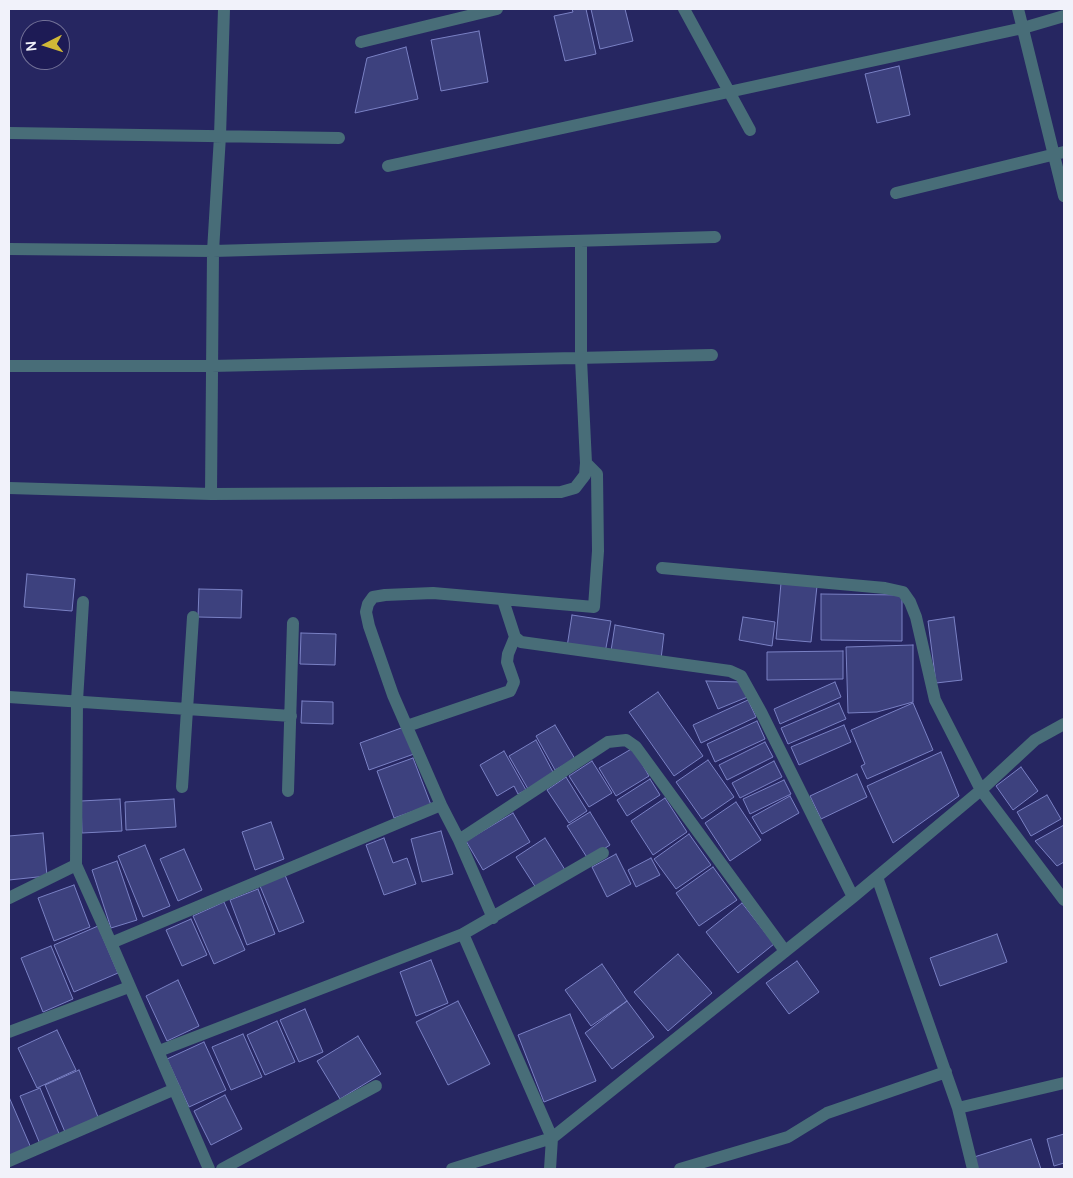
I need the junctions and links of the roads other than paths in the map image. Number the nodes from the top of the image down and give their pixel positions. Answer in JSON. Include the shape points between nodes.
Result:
{"nodes":[{"id":1,"x":224,"y":9,"type":"edge"},
{"id":2,"x":497,"y":9,"type":"edge"},
{"id":3,"x":684,"y":9,"type":"edge"},
{"id":4,"x":1018,"y":9,"type":"edge"},
{"id":5,"x":1064,"y":16,"type":"edge"},
{"id":6,"x":1023,"y":28,"type":"junction"},
{"id":7,"x":361,"y":42,"type":"dead end"},
{"id":8,"x":729,"y":92,"type":"junction"},
{"id":9,"x":750,"y":130,"type":"dead end"},
{"id":10,"x":9,"y":133,"type":"edge"},
{"id":11,"x":220,"y":136,"type":"junction"},
{"id":12,"x":338,"y":138,"type":"dead end"},
{"id":13,"x":1059,"y":154,"type":"edge"},
{"id":14,"x":388,"y":166,"type":"dead end"},
{"id":15,"x":896,"y":193,"type":"dead end"},
{"id":16,"x":1064,"y":196,"type":"edge"},
{"id":17,"x":715,"y":237,"type":"dead end"},
{"id":18,"x":581,"y":241,"type":"junction"},
{"id":19,"x":9,"y":249,"type":"edge"},
{"id":20,"x":213,"y":250,"type":"junction"},
{"id":21,"x":712,"y":355,"type":"dead end"},
{"id":22,"x":581,"y":359,"type":"junction"},
{"id":23,"x":9,"y":366,"type":"edge"},
{"id":24,"x":211,"y":366,"type":"junction"},
{"id":25,"x":586,"y":463,"type":"junction"},
{"id":26,"x":9,"y":488,"type":"edge"},
{"id":27,"x":211,"y":494,"type":"junction"},
{"id":28,"x":662,"y":568,"type":"dead end"},
{"id":29,"x":503,"y":600,"type":"junction"},
{"id":30,"x":83,"y":602,"type":"dead end"},
{"id":31,"x":193,"y":617,"type":"dead end"},
{"id":32,"x":293,"y":623,"type":"dead end"},
{"id":33,"x":515,"y":637,"type":"junction"},
{"id":34,"x":9,"y":697,"type":"edge"},
{"id":35,"x":77,"y":701,"type":"junction"},
{"id":36,"x":187,"y":709,"type":"junction"},
{"id":37,"x":290,"y":716,"type":"junction"},
{"id":38,"x":1064,"y":724,"type":"edge"},
{"id":39,"x":406,"y":726,"type":"junction"},
{"id":40,"x":182,"y":787,"type":"dead end"},
{"id":41,"x":981,"y":790,"type":"junction"},
{"id":42,"x":288,"y":791,"type":"dead end"},
{"id":43,"x":441,"y":805,"type":"junction"},
{"id":44,"x":459,"y":840,"type":"junction"},
{"id":45,"x":603,"y":853,"type":"dead end"},
{"id":46,"x":76,"y":866,"type":"junction"},
{"id":47,"x":877,"y":877,"type":"junction"},
{"id":48,"x":853,"y":897,"type":"junction"},
{"id":49,"x":9,"y":898,"type":"edge"},
{"id":50,"x":1064,"y":900,"type":"edge"},
{"id":51,"x":493,"y":918,"type":"junction"},
{"id":52,"x":464,"y":934,"type":"junction"},
{"id":53,"x":111,"y":943,"type":"junction"},
{"id":54,"x":785,"y":951,"type":"junction"},
{"id":55,"x":129,"y":987,"type":"junction"},
{"id":56,"x":9,"y":1032,"type":"edge"},
{"id":57,"x":159,"y":1051,"type":"junction"},
{"id":58,"x":946,"y":1072,"type":"junction"},
{"id":59,"x":1064,"y":1082,"type":"edge"},
{"id":60,"x":376,"y":1086,"type":"dead end"},
{"id":61,"x":175,"y":1089,"type":"junction"},
{"id":62,"x":958,"y":1108,"type":"junction"},
{"id":63,"x":552,"y":1138,"type":"junction"},
{"id":64,"x":9,"y":1161,"type":"edge"},
{"id":65,"x":209,"y":1169,"type":"edge"},
{"id":66,"x":222,"y":1169,"type":"edge"},
{"id":67,"x":452,"y":1169,"type":"edge"},
{"id":68,"x":550,"y":1169,"type":"edge"},
{"id":69,"x":680,"y":1169,"type":"edge"},
{"id":70,"x":973,"y":1169,"type":"edge"}],
"edges":[{"from":1,"to":11,"type":"street"},
{"from":2,"to":7,"type":"street"},
{"from":3,"to":8,"type":"street"},
{"from":4,"to":6,"type":"street"},
{"from":5,"to":6,"type":"street"},
{"from":6,"to":8,"type":"street"},
{"from":6,"to":13,"type":"street"},
{"from":8,"to":9,"type":"street"},
{"from":8,"to":14,"type":"street"},
{"from":10,"to":11,"type":"street"},
{"from":11,"to":12,"type":"street"},
{"from":11,"to":20,"type":"street"},
{"from":13,"to":15,"type":"street"},
{"from":13,"to":16,"type":"street"},
{"from":17,"to":18,"type":"street"},
{"from":18,"to":20,"type":"street"},
{"from":18,"to":22,"type":"street"},
{"from":19,"to":20,"type":"street"},
{"from":20,"to":24,"type":"street"},
{"from":21,"to":22,"type":"street"},
{"from":22,"to":24,"type":"street"},
{"from":22,"to":25,"type":"street"},
{"from":23,"to":24,"type":"street"},
{"from":24,"to":27,"type":"street"},
{"from":25,"to":27,"type":"street","via":[[585,475],[575,488],[561,492]]},
{"from":25,"to":29,"type":"street","via":[[597,474],[598,551],[594,607]]},
{"from":26,"to":27,"type":"street"},
{"from":28,"to":41,"type":"street","via":[[903,592],[916,617],[935,700]]},
{"from":29,"to":33,"type":"street"},
{"from":29,"to":39,"type":"street","via":[[432,593],[373,597],[366,612],[369,626]]},
{"from":30,"to":35,"type":"street"},
{"from":31,"to":36,"type":"street"},
{"from":32,"to":37,"type":"street"},
{"from":33,"to":39,"type":"street","via":[[507,662],[514,682],[510,691]]},
{"from":33,"to":48,"type":"street","via":[[529,644],[730,671],[741,676]]},
{"from":34,"to":35,"type":"street"},
{"from":35,"to":36,"type":"street"},
{"from":35,"to":46,"type":"street"},
{"from":36,"to":37,"type":"street"},
{"from":36,"to":40,"type":"street"},
{"from":37,"to":42,"type":"street"},
{"from":38,"to":41,"type":"street","via":[[1035,740]]},
{"from":39,"to":43,"type":"street"},
{"from":41,"to":47,"type":"street"},
{"from":41,"to":50,"type":"street"},
{"from":43,"to":44,"type":"street"},
{"from":43,"to":53,"type":"street"},
{"from":44,"to":51,"type":"street"},
{"from":44,"to":54,"type":"street","via":[[608,742],[626,740],[636,747]]},
{"from":45,"to":51,"type":"street"},
{"from":46,"to":49,"type":"street"},
{"from":46,"to":53,"type":"street"},
{"from":47,"to":48,"type":"street"},
{"from":47,"to":58,"type":"street"},
{"from":48,"to":54,"type":"street"},
{"from":51,"to":52,"type":"street"},
{"from":52,"to":57,"type":"street"},
{"from":52,"to":63,"type":"street"},
{"from":53,"to":55,"type":"street"},
{"from":54,"to":63,"type":"street"},
{"from":55,"to":56,"type":"street"},
{"from":55,"to":57,"type":"street"},
{"from":57,"to":61,"type":"street"},
{"from":58,"to":62,"type":"street"},
{"from":58,"to":69,"type":"street","via":[[827,1112],[788,1137]]},
{"from":59,"to":62,"type":"street"},
{"from":60,"to":66,"type":"street"},
{"from":61,"to":64,"type":"street"},
{"from":61,"to":65,"type":"street"},
{"from":62,"to":70,"type":"street"},
{"from":63,"to":67,"type":"street"},
{"from":63,"to":68,"type":"street"}]}
